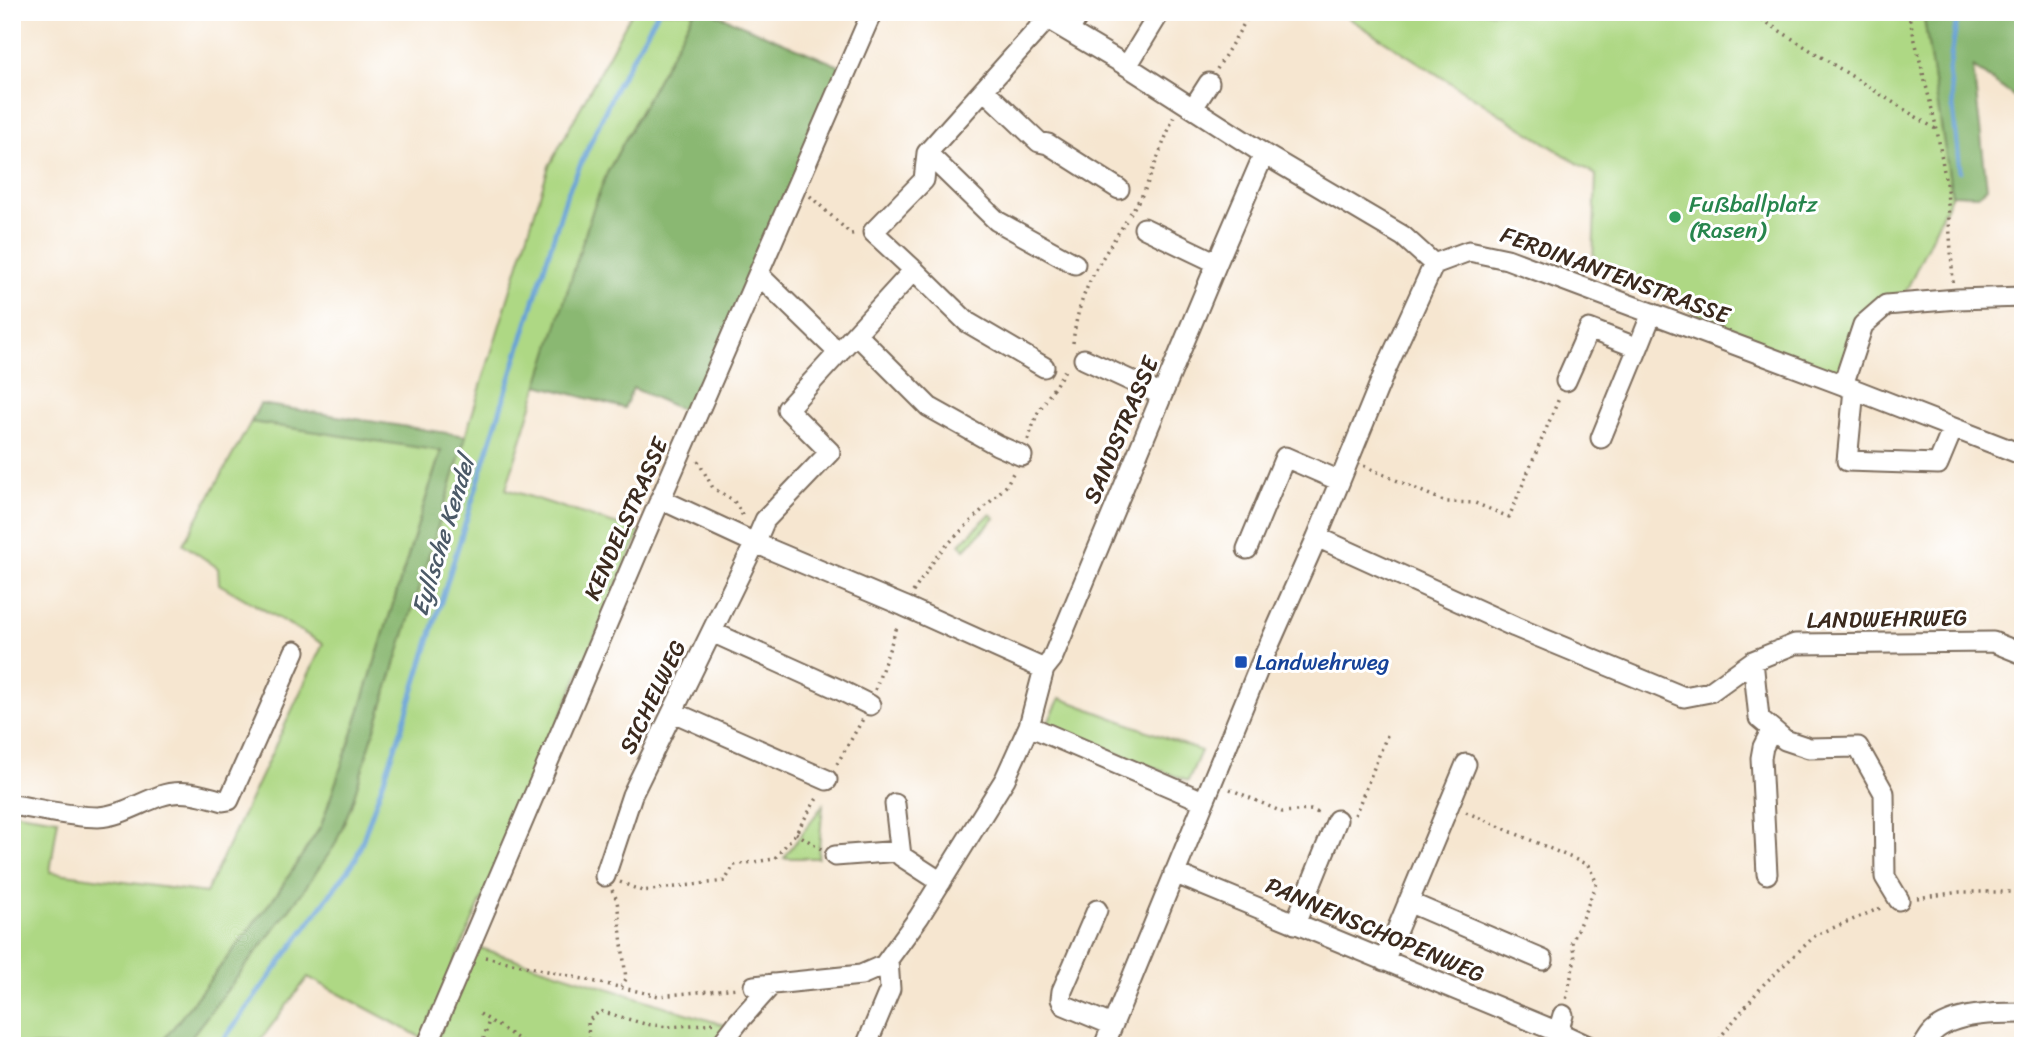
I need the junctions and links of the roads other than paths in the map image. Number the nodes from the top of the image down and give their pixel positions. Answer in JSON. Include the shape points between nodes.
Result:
{"nodes":[{"id":1,"x":872,"y":12,"type":"edge"},
{"id":2,"x":1080,"y":12,"type":"edge"},
{"id":3,"x":1160,"y":12,"type":"edge"},
{"id":4,"x":1041,"y":16,"type":"edge"},
{"id":5,"x":1069,"y":31,"type":"junction"},
{"id":6,"x":1127,"y":66,"type":"junction"},
{"id":7,"x":1209,"y":83,"type":"road end"},
{"id":8,"x":984,"y":90,"type":"junction"},
{"id":9,"x":1193,"y":108,"type":"junction"},
{"id":10,"x":927,"y":153,"type":"junction"},
{"id":11,"x":1264,"y":154,"type":"junction"},
{"id":12,"x":1119,"y":189,"type":"road end"},
{"id":13,"x":1144,"y":228,"type":"road end"},
{"id":14,"x":1217,"y":263,"type":"junction"},
{"id":15,"x":1074,"y":264,"type":"dead end"},
{"id":16,"x":1434,"y":264,"type":"junction"},
{"id":17,"x":914,"y":270,"type":"junction"},
{"id":18,"x":758,"y":277,"type":"junction"},
{"id":19,"x":2023,"y":297,"type":"edge"},
{"id":20,"x":1652,"y":313,"type":"junction"},
{"id":21,"x":856,"y":334,"type":"junction"},
{"id":22,"x":1638,"y":348,"type":"junction"},
{"id":23,"x":839,"y":353,"type":"junction"},
{"id":24,"x":1084,"y":359,"type":"dead end"},
{"id":25,"x":1044,"y":367,"type":"dead end"},
{"id":26,"x":1566,"y":382,"type":"road end"},
{"id":27,"x":1849,"y":387,"type":"junction"},
{"id":28,"x":1162,"y":395,"type":"junction"},
{"id":29,"x":1953,"y":428,"type":"junction"},
{"id":30,"x":1601,"y":438,"type":"dead end"},
{"id":31,"x":2023,"y":455,"type":"edge"},
{"id":32,"x":1022,"y":456,"type":"dead end"},
{"id":33,"x":1340,"y":481,"type":"junction"},
{"id":34,"x":660,"y":499,"type":"junction"},
{"id":35,"x":758,"y":536,"type":"junction"},
{"id":36,"x":1317,"y":537,"type":"junction"},
{"id":37,"x":1247,"y":548,"type":"dead end"},
{"id":38,"x":712,"y":632,"type":"junction"},
{"id":39,"x":295,"y":651,"type":"dead end"},
{"id":40,"x":2023,"y":654,"type":"edge"},
{"id":41,"x":1753,"y":661,"type":"junction"},
{"id":42,"x":1044,"y":669,"type":"junction"},
{"id":43,"x":870,"y":705,"type":"road end"},
{"id":44,"x":673,"y":712,"type":"junction"},
{"id":45,"x":1029,"y":726,"type":"junction"},
{"id":46,"x":1772,"y":729,"type":"junction"},
{"id":47,"x":1466,"y":764,"type":"dead end"},
{"id":48,"x":827,"y":780,"type":"road end"},
{"id":49,"x":1203,"y":801,"type":"junction"},
{"id":50,"x":895,"y":804,"type":"dead end"},
{"id":51,"x":12,"y":805,"type":"edge"},
{"id":52,"x":1337,"y":820,"type":"road end"},
{"id":53,"x":900,"y":851,"type":"junction"},
{"id":54,"x":835,"y":856,"type":"road end"},
{"id":55,"x":1174,"y":873,"type":"junction"},
{"id":56,"x":1767,"y":874,"type":"dead end"},
{"id":57,"x":605,"y":876,"type":"road end"},
{"id":58,"x":941,"y":882,"type":"junction"},
{"id":59,"x":1899,"y":900,"type":"road end"},
{"id":60,"x":1408,"y":902,"type":"junction"},
{"id":61,"x":1097,"y":910,"type":"dead end"},
{"id":62,"x":1295,"y":923,"type":"junction"},
{"id":63,"x":888,"y":960,"type":"junction"},
{"id":64,"x":1543,"y":960,"type":"dead end"},
{"id":65,"x":1384,"y":961,"type":"junction"},
{"id":66,"x":2023,"y":1013,"type":"edge"},
{"id":67,"x":1112,"y":1025,"type":"junction"},
{"id":68,"x":427,"y":1046,"type":"edge"},
{"id":69,"x":720,"y":1046,"type":"edge"},
{"id":70,"x":866,"y":1046,"type":"edge"},
{"id":71,"x":1104,"y":1046,"type":"edge"},
{"id":72,"x":1588,"y":1046,"type":"edge"},
{"id":73,"x":1923,"y":1046,"type":"edge"}],
"edges":[{"from":1,"to":18,"type":"street","name":"KENDELSTRASSE"},
{"from":2,"to":5,"type":"street"},
{"from":3,"to":6,"type":"street"},
{"from":4,"to":5,"type":"street"},
{"from":4,"to":8,"type":"street"},
{"from":5,"to":6,"type":"street"},
{"from":6,"to":9,"type":"street"},
{"from":7,"to":9,"type":"street"},
{"from":8,"to":10,"type":"street"},
{"from":8,"to":12,"type":"street","via":[[1039,142]]},
{"from":9,"to":11,"type":"street"},
{"from":10,"to":15,"type":"street","via":[[997,220]]},
{"from":10,"to":17,"type":"street","via":[[925,180],[873,232]]},
{"from":11,"to":14,"type":"street","name":"SANDSTRASSE"},
{"from":11,"to":16,"type":"street","via":[[1403,236]]},
{"from":13,"to":14,"type":"street"},
{"from":14,"to":28,"type":"street","name":"SANDSTRASSE"},
{"from":16,"to":20,"type":"street","name":"FERDINANTENSTRASSE","via":[[1469,251],[1507,259]]},
{"from":16,"to":33,"type":"street"},
{"from":17,"to":21,"type":"street"},
{"from":17,"to":25,"type":"street","via":[[967,322]]},
{"from":18,"to":23,"type":"street"},
{"from":18,"to":34,"type":"street","name":"KENDELSTRASSE"},
{"from":19,"to":27,"type":"street","via":[[1886,305],[1863,325]]},
{"from":20,"to":22,"type":"street"},
{"from":20,"to":27,"type":"street","name":"FERDINANTENSTRASSE"},
{"from":21,"to":23,"type":"street"},
{"from":21,"to":32,"type":"street","via":[[929,407]]},
{"from":22,"to":26,"type":"street","via":[[1589,329]]},
{"from":22,"to":30,"type":"street"},
{"from":23,"to":35,"type":"street","name":"SICHELWEG","via":[[787,409],[830,452],[765,520]]},
{"from":24,"to":28,"type":"street"},
{"from":27,"to":29,"type":"street","name":"FERDINANTENSTRASSE"},
{"from":27,"to":29,"type":"street","via":[[1847,461],[1938,464]]},
{"from":28,"to":42,"type":"street","name":"SANDSTRASSE"},
{"from":29,"to":31,"type":"street","name":"FERDINANTENSTRASSE"},
{"from":33,"to":36,"type":"street"},
{"from":33,"to":37,"type":"street","via":[[1285,457]]},
{"from":34,"to":35,"type":"street"},
{"from":34,"to":68,"type":"street","name":"KENDELSTRASSE"},
{"from":35,"to":38,"type":"street","name":"SICHELWEG"},
{"from":35,"to":42,"type":"street"},
{"from":36,"to":41,"type":"street","name":"LANDWEHRWEG","via":[[1515,627],[1684,696],[1710,692]]},
{"from":36,"to":49,"type":"street"},
{"from":38,"to":43,"type":"street"},
{"from":38,"to":44,"type":"street","name":"SICHELWEG"},
{"from":39,"to":51,"type":"street","via":[[229,800],[173,793],[100,817]]},
{"from":40,"to":41,"type":"street","name":"LANDWEHRWEG","via":[[1993,642],[1795,644]]},
{"from":41,"to":46,"type":"street","via":[[1759,718]]},
{"from":42,"to":45,"type":"street","name":"SANDSTRASSE"},
{"from":44,"to":48,"type":"street"},
{"from":44,"to":57,"type":"street","name":"SICHELWEG","via":[[632,795]]},
{"from":45,"to":49,"type":"street"},
{"from":45,"to":58,"type":"street","name":"SANDSTRASSE","via":[[1005,779]]},
{"from":46,"to":56,"type":"street","via":[[1761,758]]},
{"from":46,"to":59,"type":"street","via":[[1785,740],[1809,748],[1858,747],[1884,793],[1885,877]]},
{"from":47,"to":60,"type":"street"},
{"from":49,"to":55,"type":"street"},
{"from":50,"to":53,"type":"street"},
{"from":52,"to":62,"type":"street"},
{"from":53,"to":54,"type":"street"},
{"from":53,"to":58,"type":"street"},
{"from":55,"to":62,"type":"street","name":"PANNENSCHOPENWEG"},
{"from":55,"to":67,"type":"street"},
{"from":58,"to":63,"type":"street","name":"SANDSTRASSE"},
{"from":60,"to":64,"type":"street"},
{"from":60,"to":65,"type":"street"},
{"from":61,"to":67,"type":"street","via":[[1061,999],[1064,1005]]},
{"from":62,"to":65,"type":"street","name":"PANNENSCHOPENWEG"},
{"from":63,"to":69,"type":"street","name":"SANDSTRASSE","via":[[861,975],[763,985]]},
{"from":63,"to":70,"type":"street","via":[[890,989]]},
{"from":65,"to":72,"type":"street","name":"PANNENSCHOPENWEG","via":[[1560,1024]]},
{"from":66,"to":73,"type":"street","via":[[1956,1019],[1933,1031]]},
{"from":67,"to":71,"type":"street"}]}
